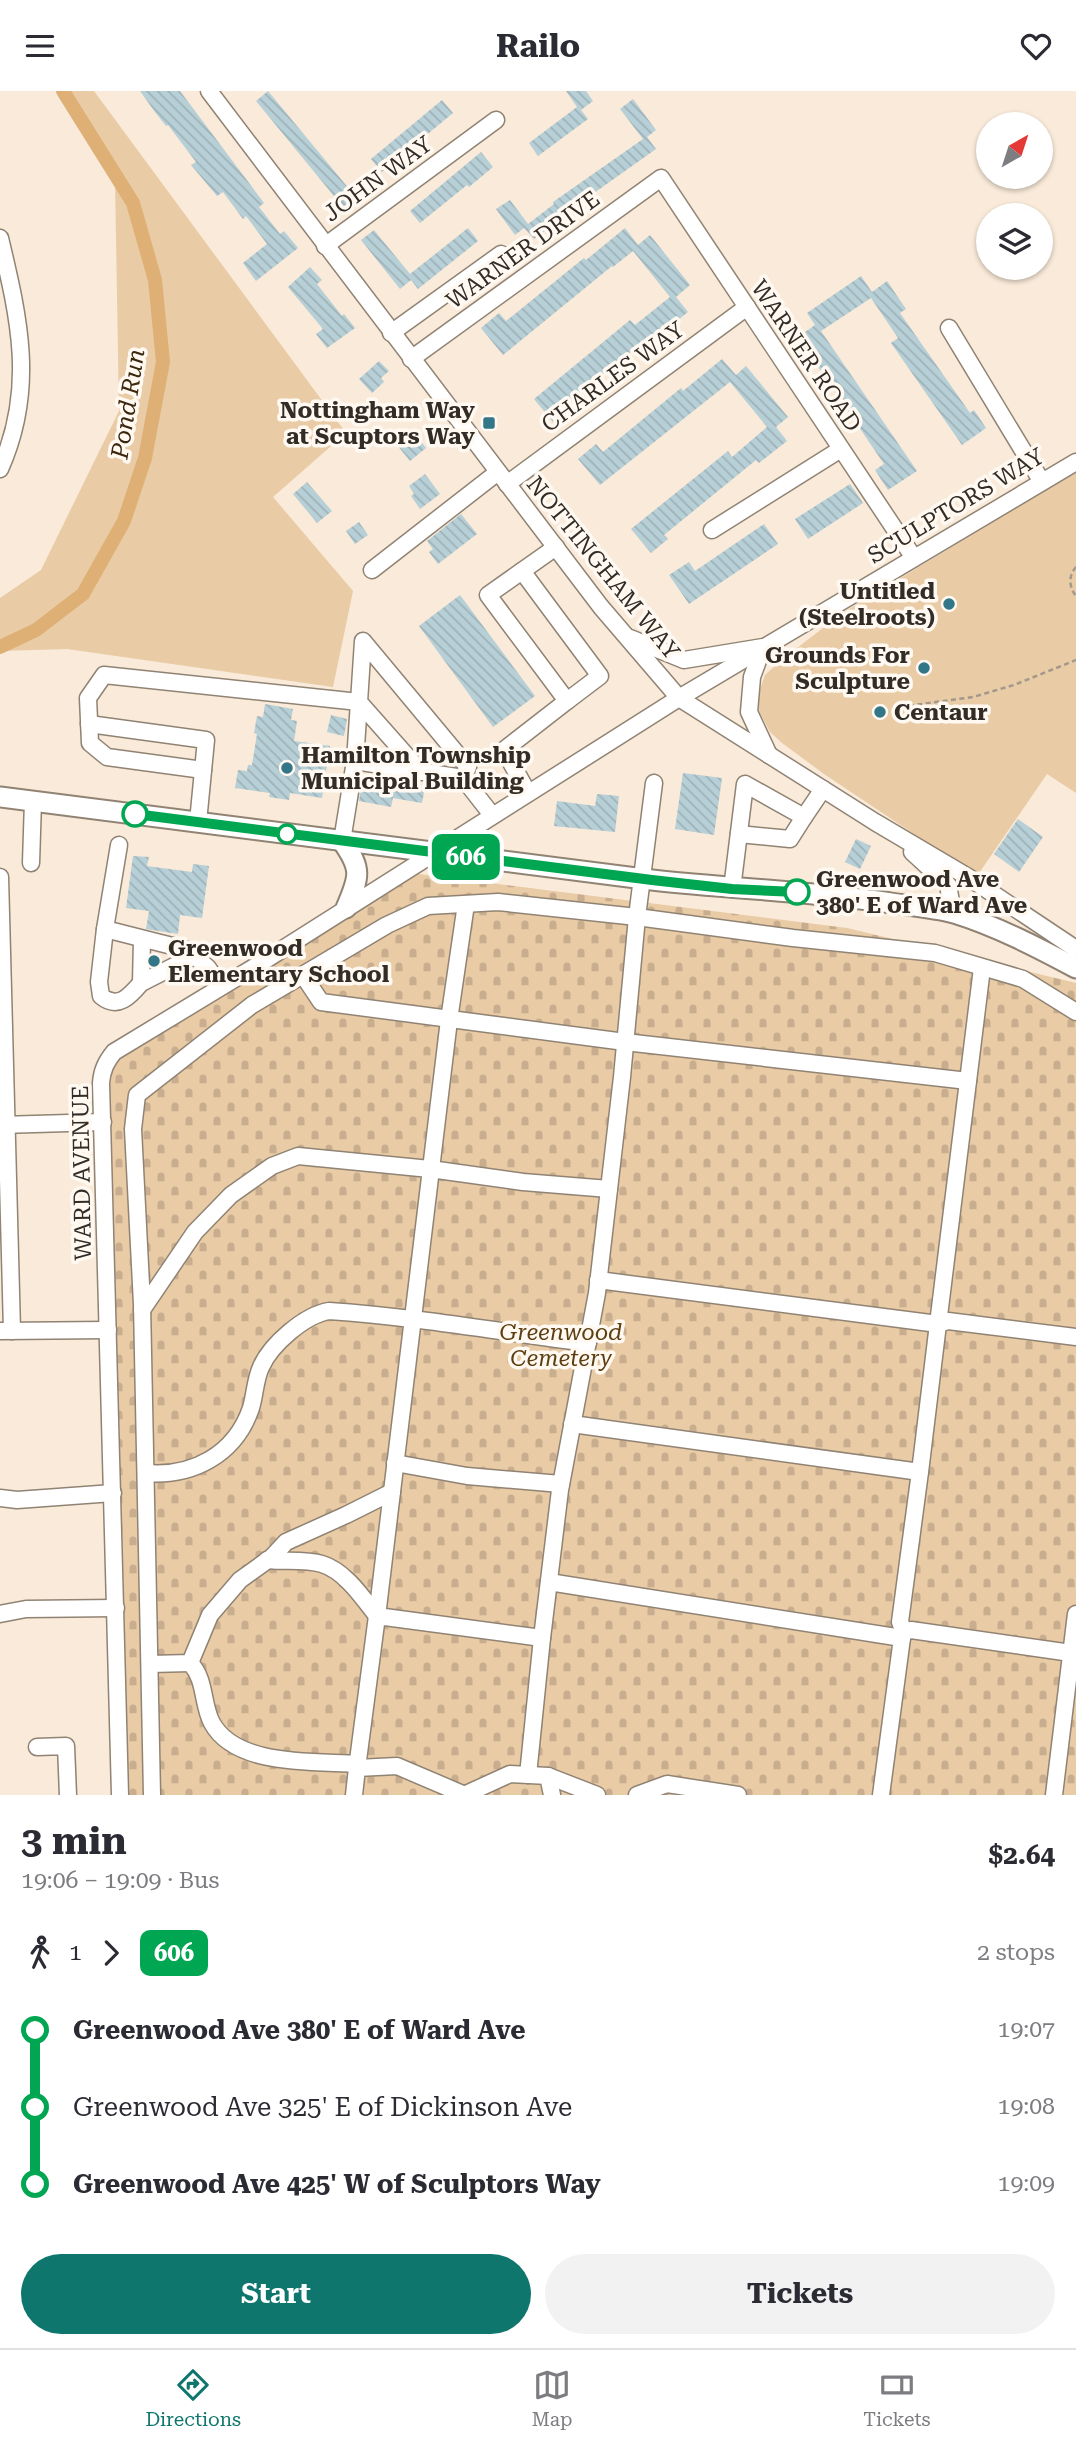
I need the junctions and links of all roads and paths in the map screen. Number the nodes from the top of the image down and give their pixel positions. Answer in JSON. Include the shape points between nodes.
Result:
{"nodes":[{"id":1,"x":209,"y":91,"type":"edge"},
{"id":2,"x":496,"y":120,"type":"dead end"},
{"id":3,"x":661,"y":178,"type":"joint"},
{"id":4,"x":0,"y":238,"type":"edge"},
{"id":5,"x":325,"y":246,"type":"junction"},
{"id":6,"x":500,"y":254,"type":"dead end"},
{"id":7,"x":747,"y":307,"type":"junction"},
{"id":8,"x":949,"y":328,"type":"dead end"},
{"id":9,"x":391,"y":333,"type":"junction"},
{"id":10,"x":411,"y":359,"type":"junction"},
{"id":11,"x":841,"y":449,"type":"junction"},
{"id":12,"x":1076,"y":461,"type":"edge"},
{"id":13,"x":0,"y":469,"type":"edge"},
{"id":14,"x":502,"y":478,"type":"junction"},
{"id":15,"x":1042,"y":482,"type":"junction"},
{"id":16,"x":712,"y":530,"type":"dead end"},
{"id":17,"x":555,"y":547,"type":"junction"},
{"id":18,"x":914,"y":558,"type":"junction"},
{"id":19,"x":1076,"y":567,"type":"edge"},
{"id":20,"x":372,"y":570,"type":"dead end"},
{"id":21,"x":522,"y":572,"type":"junction"},
{"id":22,"x":1076,"y":596,"type":"edge"},
{"id":23,"x":626,"y":636,"type":"junction"},
{"id":24,"x":763,"y":647,"type":"junction"},
{"id":25,"x":1076,"y":660,"type":"edge"},
{"id":26,"x":679,"y":698,"type":"junction"},
{"id":27,"x":567,"y":701,"type":"junction"},
{"id":28,"x":359,"y":702,"type":"junction"},
{"id":29,"x":891,"y":708,"type":"dead end"},
{"id":30,"x":89,"y":724,"type":"junction"},
{"id":31,"x":769,"y":755,"type":"junction"},
{"id":32,"x":355,"y":761,"type":"junction"},
{"id":33,"x":203,"y":770,"type":"junction"},
{"id":34,"x":421,"y":772,"type":"junction"},
{"id":35,"x":463,"y":778,"type":"junction"},
{"id":36,"x":654,"y":783,"type":"dead end"},
{"id":37,"x":823,"y":789,"type":"junction"},
{"id":38,"x":528,"y":793,"type":"junction"},
{"id":39,"x":0,"y":797,"type":"edge"},
{"id":40,"x":33,"y":801,"type":"junction"},
{"id":41,"x":492,"y":815,"type":"junction"},
{"id":42,"x":804,"y":817,"type":"junction"},
{"id":43,"x":198,"y":822,"type":"junction"},
{"id":44,"x":875,"y":822,"type":"junction"},
{"id":45,"x":739,"y":834,"type":"junction"},
{"id":46,"x":342,"y":841,"type":"junction"},
{"id":47,"x":119,"y":845,"type":"dead end"},
{"id":48,"x":432,"y":852,"type":"junction"},
{"id":49,"x":31,"y":863,"type":"dead end"},
{"id":50,"x":0,"y":877,"type":"edge"},
{"id":51,"x":643,"y":879,"type":"junction"},
{"id":52,"x":732,"y":889,"type":"junction"},
{"id":53,"x":466,"y":904,"type":"junction"},
{"id":54,"x":346,"y":908,"type":"junction"},
{"id":55,"x":953,"y":913,"type":"junction"},
{"id":56,"x":637,"y":916,"type":"junction"},
{"id":57,"x":105,"y":929,"type":"junction"},
{"id":58,"x":142,"y":940,"type":"junction"},
{"id":59,"x":1076,"y":949,"type":"edge"},
{"id":60,"x":196,"y":955,"type":"junction"},
{"id":61,"x":982,"y":968,"type":"junction"},
{"id":62,"x":1076,"y":968,"type":"edge"},
{"id":63,"x":303,"y":975,"type":"junction"},
{"id":64,"x":141,"y":983,"type":"junction"},
{"id":65,"x":221,"y":987,"type":"junction"},
{"id":66,"x":1076,"y":1012,"type":"edge"},
{"id":67,"x":449,"y":1019,"type":"junction"},
{"id":68,"x":625,"y":1042,"type":"junction"},
{"id":69,"x":968,"y":1080,"type":"junction"},
{"id":70,"x":103,"y":1122,"type":"junction"},
{"id":71,"x":3,"y":1125,"type":"edge"},
{"id":72,"x":430,"y":1169,"type":"junction"},
{"id":73,"x":609,"y":1188,"type":"junction"},
{"id":74,"x":598,"y":1280,"type":"junction"},
{"id":75,"x":142,"y":1310,"type":"junction"},
{"id":76,"x":412,"y":1318,"type":"junction"},
{"id":77,"x":938,"y":1324,"type":"junction"},
{"id":78,"x":108,"y":1330,"type":"junction"},
{"id":79,"x":6,"y":1331,"type":"edge"},
{"id":80,"x":1076,"y":1337,"type":"edge"},
{"id":81,"x":588,"y":1343,"type":"junction"},
{"id":82,"x":572,"y":1425,"type":"junction"},
{"id":83,"x":395,"y":1463,"type":"junction"},
{"id":84,"x":920,"y":1472,"type":"junction"},
{"id":85,"x":146,"y":1473,"type":"junction"},
{"id":86,"x":561,"y":1484,"type":"junction"},
{"id":87,"x":392,"y":1492,"type":"junction"},
{"id":88,"x":113,"y":1493,"type":"junction"},
{"id":89,"x":0,"y":1497,"type":"edge"},
{"id":90,"x":267,"y":1560,"type":"junction"},
{"id":91,"x":549,"y":1582,"type":"junction"},
{"id":92,"x":116,"y":1608,"type":"junction"},
{"id":93,"x":0,"y":1614,"type":"edge"},
{"id":94,"x":1076,"y":1614,"type":"edge"},
{"id":95,"x":377,"y":1616,"type":"junction"},
{"id":96,"x":903,"y":1635,"type":"junction"},
{"id":97,"x":542,"y":1638,"type":"junction"},
{"id":98,"x":1071,"y":1653,"type":"junction"},
{"id":99,"x":150,"y":1664,"type":"junction"},
{"id":100,"x":190,"y":1664,"type":"junction"},
{"id":101,"x":37,"y":1747,"type":"dead end"},
{"id":102,"x":358,"y":1765,"type":"junction"},
{"id":103,"x":528,"y":1775,"type":"junction"},
{"id":104,"x":548,"y":1776,"type":"junction"},
{"id":105,"x":68,"y":1795,"type":"edge"},
{"id":106,"x":120,"y":1795,"type":"edge"},
{"id":107,"x":152,"y":1795,"type":"edge"},
{"id":108,"x":354,"y":1795,"type":"edge"},
{"id":109,"x":465,"y":1795,"type":"edge"},
{"id":110,"x":552,"y":1795,"type":"edge"},
{"id":111,"x":597,"y":1795,"type":"edge"},
{"id":112,"x":637,"y":1795,"type":"edge"},
{"id":113,"x":738,"y":1795,"type":"edge"},
{"id":114,"x":881,"y":1795,"type":"edge"},
{"id":115,"x":1054,"y":1795,"type":"edge"}],
"edges":[{"from":1,"to":5,"type":"street","name":"NOTTINGHAM WAY"},
{"from":2,"to":5,"type":"street","name":"JOHN WAY"},
{"from":3,"to":7,"type":"street","name":"WARNER ROAD"},
{"from":3,"to":10,"type":"street","name":"WARNER DRIVE"},
{"from":4,"to":13,"type":"street","via":[[22,352],[18,409]]},
{"from":5,"to":9,"type":"street","name":"NOTTINGHAM WAY"},
{"from":6,"to":9,"type":"street"},
{"from":7,"to":11,"type":"street","name":"WARNER ROAD"},
{"from":7,"to":14,"type":"street","name":"CHARLES WAY"},
{"from":8,"to":15,"type":"street"},
{"from":9,"to":10,"type":"street","name":"NOTTINGHAM WAY"},
{"from":10,"to":14,"type":"street","name":"NOTTINGHAM WAY"},
{"from":11,"to":16,"type":"street"},
{"from":11,"to":18,"type":"street","name":"WARNER ROAD"},
{"from":12,"to":15,"type":"street","name":"SCULPTORS WAY"},
{"from":14,"to":17,"type":"street","name":"NOTTINGHAM WAY"},
{"from":14,"to":20,"type":"street","name":"CHARLES WAY"},
{"from":15,"to":18,"type":"street","name":"SCULPTORS WAY"},
{"from":17,"to":21,"type":"street"},
{"from":17,"to":23,"type":"street","name":"NOTTINGHAM WAY"},
{"from":18,"to":24,"type":"street","name":"SCULPTORS WAY"},
{"from":19,"to":22,"type":"path","via":[[1070,579]]},
{"from":21,"to":27,"type":"street","via":[[600,676]]},
{"from":21,"to":27,"type":"street","via":[[488,595]]},
{"from":23,"to":24,"type":"street","via":[[684,660]]},
{"from":23,"to":26,"type":"street","name":"NOTTINGHAM WAY"},
{"from":24,"to":26,"type":"street","name":"SCULPTORS WAY"},
{"from":24,"to":31,"type":"street","via":[[752,677],[749,712]]},
{"from":25,"to":29,"type":"path","via":[[973,697]]},
{"from":26,"to":31,"type":"street","name":"NOTTINGHAM WAY"},
{"from":26,"to":38,"type":"street","name":"WARD AVENUE"},
{"from":27,"to":38,"type":"street","via":[[504,750]]},
{"from":28,"to":30,"type":"street","via":[[104,675],[88,698]]},
{"from":28,"to":32,"type":"street"},
{"from":28,"to":34,"type":"street"},
{"from":28,"to":35,"type":"street","via":[[363,641],[468,767]]},
{"from":30,"to":33,"type":"street","via":[[90,743],[107,757]]},
{"from":30,"to":33,"type":"street","via":[[206,740]]},
{"from":31,"to":37,"type":"street","name":"NOTTINGHAM WAY"},
{"from":32,"to":34,"type":"street"},
{"from":32,"to":46,"type":"street"},
{"from":33,"to":43,"type":"street"},
{"from":34,"to":35,"type":"street"},
{"from":35,"to":41,"type":"street"},
{"from":36,"to":51,"type":"street"},
{"from":37,"to":42,"type":"street"},
{"from":37,"to":44,"type":"street","name":"NOTTINGHAM WAY"},
{"from":38,"to":41,"type":"street","name":"WARD AVENUE"},
{"from":39,"to":40,"type":"main road"},
{"from":40,"to":43,"type":"main road"},
{"from":40,"to":49,"type":"street"},
{"from":41,"to":48,"type":"street","name":"WARD AVENUE"},
{"from":42,"to":45,"type":"street","via":[[790,839]]},
{"from":42,"to":45,"type":"street","via":[[745,784]]},
{"from":43,"to":46,"type":"main road"},
{"from":44,"to":55,"type":"street","via":[[948,885]]},
{"from":44,"to":59,"type":"street","name":"NOTTINGHAM WAY"},
{"from":45,"to":52,"type":"street"},
{"from":46,"to":48,"type":"main road"},
{"from":46,"to":54,"type":"main road","via":[[357,862],[356,884]]},
{"from":47,"to":57,"type":"street"},
{"from":48,"to":51,"type":"main road"},
{"from":48,"to":54,"type":"street","name":"WARD AVENUE"},
{"from":50,"to":71,"type":"street"},
{"from":51,"to":52,"type":"main road"},
{"from":51,"to":56,"type":"street"},
{"from":52,"to":55,"type":"main road","via":[[818,893]]},
{"from":53,"to":56,"type":"street","via":[[498,902]]},
{"from":53,"to":63,"type":"street","via":[[428,906]]},
{"from":53,"to":67,"type":"street"},
{"from":54,"to":65,"type":"street","name":"WARD AVENUE"},
{"from":55,"to":62,"type":"main road"},
{"from":56,"to":61,"type":"street","via":[[935,953]]},
{"from":56,"to":68,"type":"street"},
{"from":57,"to":58,"type":"street"},
{"from":57,"to":64,"type":"street","via":[[101,996],[121,1002]]},
{"from":58,"to":60,"type":"street","via":[[182,947]]},
{"from":58,"to":64,"type":"street"},
{"from":60,"to":64,"type":"street"},
{"from":60,"to":65,"type":"street"},
{"from":61,"to":66,"type":"street","via":[[1023,979]]},
{"from":61,"to":69,"type":"street"},
{"from":63,"to":67,"type":"street","via":[[321,1002]]},
{"from":63,"to":75,"type":"street","via":[[253,1005],[138,1095],[133,1129]]},
{"from":65,"to":70,"type":"street","name":"WARD AVENUE","via":[[114,1052],[102,1071]]},
{"from":67,"to":68,"type":"street"},
{"from":67,"to":72,"type":"street"},
{"from":68,"to":69,"type":"street"},
{"from":68,"to":73,"type":"street"},
{"from":69,"to":77,"type":"street"},
{"from":70,"to":71,"type":"street"},
{"from":70,"to":78,"type":"street","name":"WARD AVENUE"},
{"from":71,"to":79,"type":"street"},
{"from":72,"to":73,"type":"street"},
{"from":72,"to":75,"type":"street","via":[[298,1156],[272,1166],[231,1195],[195,1232]]},
{"from":72,"to":76,"type":"street"},
{"from":73,"to":74,"type":"street"},
{"from":74,"to":77,"type":"street"},
{"from":74,"to":81,"type":"street"},
{"from":75,"to":85,"type":"street"},
{"from":76,"to":81,"type":"street"},
{"from":76,"to":83,"type":"street"},
{"from":76,"to":85,"type":"street","via":[[316,1313],[286,1336],[262,1363],[251,1409],[237,1436],[208,1461],[185,1472]]},
{"from":77,"to":80,"type":"street","via":[[956,1321]]},
{"from":77,"to":84,"type":"street"},
{"from":78,"to":79,"type":"street"},
{"from":78,"to":88,"type":"street","name":"WARD AVENUE"},
{"from":81,"to":82,"type":"street"},
{"from":82,"to":84,"type":"street"},
{"from":82,"to":86,"type":"street"},
{"from":83,"to":86,"type":"street","via":[[467,1476]]},
{"from":83,"to":87,"type":"street"},
{"from":84,"to":96,"type":"street","via":[[900,1622]]},
{"from":85,"to":99,"type":"street"},
{"from":86,"to":91,"type":"street"},
{"from":87,"to":90,"type":"street","via":[[286,1542]]},
{"from":87,"to":95,"type":"street"},
{"from":88,"to":89,"type":"street","via":[[17,1500]]},
{"from":88,"to":92,"type":"street","name":"WARD AVENUE"},
{"from":90,"to":95,"type":"street","via":[[323,1564],[358,1591]]},
{"from":90,"to":100,"type":"street","via":[[240,1580],[211,1615]]},
{"from":91,"to":96,"type":"street"},
{"from":91,"to":97,"type":"street"},
{"from":92,"to":93,"type":"street","via":[[26,1609]]},
{"from":92,"to":106,"type":"street","name":"WARD AVENUE"},
{"from":94,"to":98,"type":"street"},
{"from":95,"to":97,"type":"street"},
{"from":95,"to":102,"type":"street"},
{"from":96,"to":98,"type":"street","via":[[911,1630]]},
{"from":96,"to":114,"type":"street"},
{"from":97,"to":103,"type":"street"},
{"from":98,"to":115,"type":"street"},
{"from":99,"to":100,"type":"street"},
{"from":99,"to":107,"type":"street"},
{"from":100,"to":102,"type":"street","via":[[198,1671],[212,1723],[226,1740],[273,1758]]},
{"from":101,"to":105,"type":"street","via":[[66,1746]]},
{"from":102,"to":108,"type":"street"},
{"from":102,"to":109,"type":"street","via":[[397,1766]]},
{"from":103,"to":104,"type":"street"},
{"from":103,"to":109,"type":"street","via":[[510,1774]]},
{"from":104,"to":110,"type":"street"},
{"from":104,"to":111,"type":"street"},
{"from":112,"to":113,"type":"street","via":[[667,1784]]}]}
